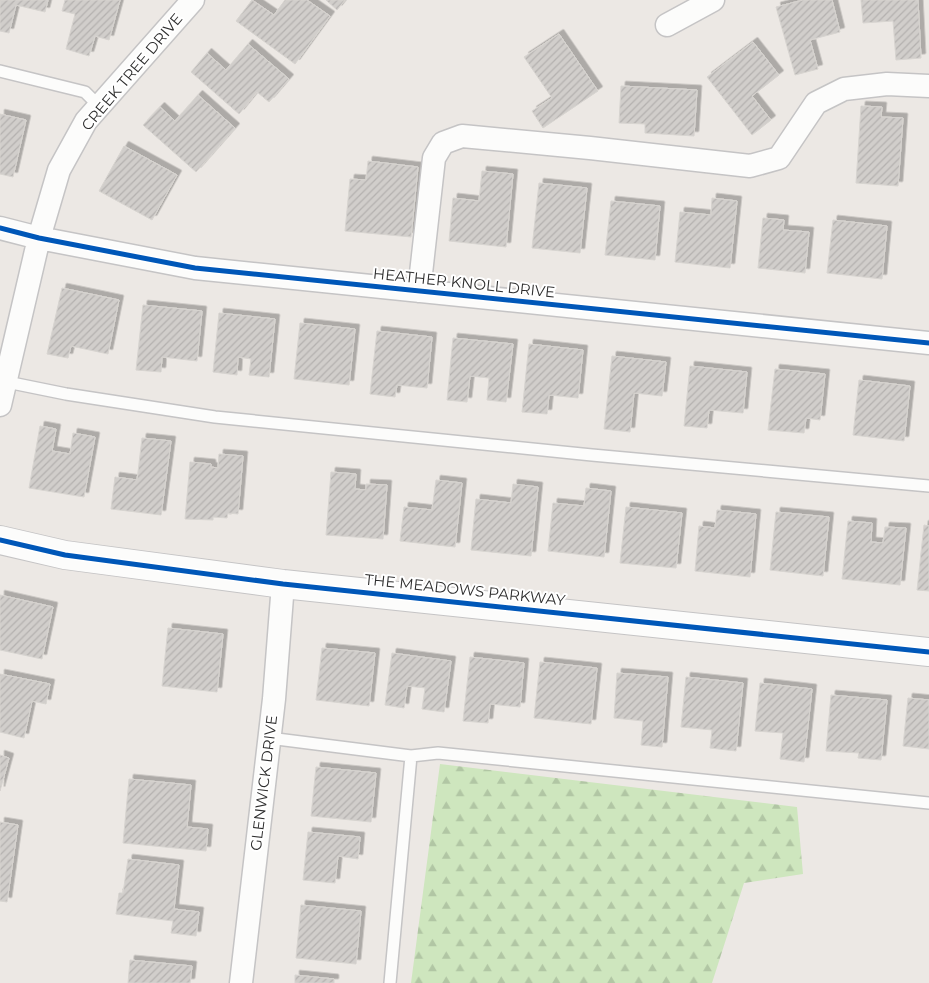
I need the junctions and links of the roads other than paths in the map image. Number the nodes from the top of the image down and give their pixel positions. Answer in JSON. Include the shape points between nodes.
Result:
{"nodes":[{"id":1,"x":193,"y":0,"type":"edge"},
{"id":2,"x":713,"y":0,"type":"edge"},
{"id":3,"x":667,"y":25,"type":"dead end"},
{"id":4,"x":0,"y":71,"type":"edge"},
{"id":5,"x":929,"y":86,"type":"edge"},
{"id":6,"x":99,"y":106,"type":"junction"},
{"id":7,"x":0,"y":228,"type":"edge"},
{"id":8,"x":39,"y":238,"type":"junction"},
{"id":9,"x":419,"y":291,"type":"junction"},
{"id":10,"x":929,"y":343,"type":"edge"},
{"id":11,"x":3,"y":381,"type":"edge"},
{"id":12,"x":0,"y":405,"type":"edge"},
{"id":13,"x":929,"y":486,"type":"edge"},
{"id":14,"x":0,"y":540,"type":"edge"},
{"id":15,"x":283,"y":584,"type":"junction"},
{"id":16,"x":929,"y":652,"type":"edge"},
{"id":17,"x":269,"y":738,"type":"junction"},
{"id":18,"x":411,"y":756,"type":"junction"},
{"id":19,"x":929,"y":803,"type":"edge"},
{"id":20,"x":241,"y":983,"type":"edge"},
{"id":21,"x":390,"y":983,"type":"edge"}],
"edges":[{"from":1,"to":6,"type":"street","name":"CREEK TREE DRIVE"},
{"from":2,"to":3,"type":"street"},
{"from":4,"to":6,"type":"lane","via":[[85,92]]},
{"from":5,"to":9,"type":"street","via":[[887,84],[844,89],[816,103],[779,158],[750,166],[462,136],[443,143],[434,158]]},
{"from":6,"to":8,"type":"street","name":"CREEK TREE DRIVE","via":[[86,121],[59,170]]},
{"from":7,"to":8,"type":"street","name":"HEATHER KNOLL DRIVE"},
{"from":8,"to":9,"type":"street","name":"HEATHER KNOLL DRIVE","via":[[195,268]]},
{"from":8,"to":11,"type":"street","name":"CREEK TREE DRIVE"},
{"from":9,"to":10,"type":"street","name":"HEATHER KNOLL DRIVE"},
{"from":11,"to":12,"type":"street","name":"CREEK TREE DRIVE"},
{"from":11,"to":13,"type":"lane","via":[[215,417]]},
{"from":14,"to":15,"type":"street","name":"THE MEADOWS PARKWAY","via":[[65,555]]},
{"from":15,"to":16,"type":"street","name":"THE MEADOWS PARKWAY"},
{"from":15,"to":17,"type":"street","name":"GLENWICK DRIVE"},
{"from":17,"to":18,"type":"lane"},
{"from":17,"to":20,"type":"street","name":"GLENWICK DRIVE"},
{"from":18,"to":19,"type":"lane","via":[[438,753]]},
{"from":18,"to":21,"type":"lane"}]}
